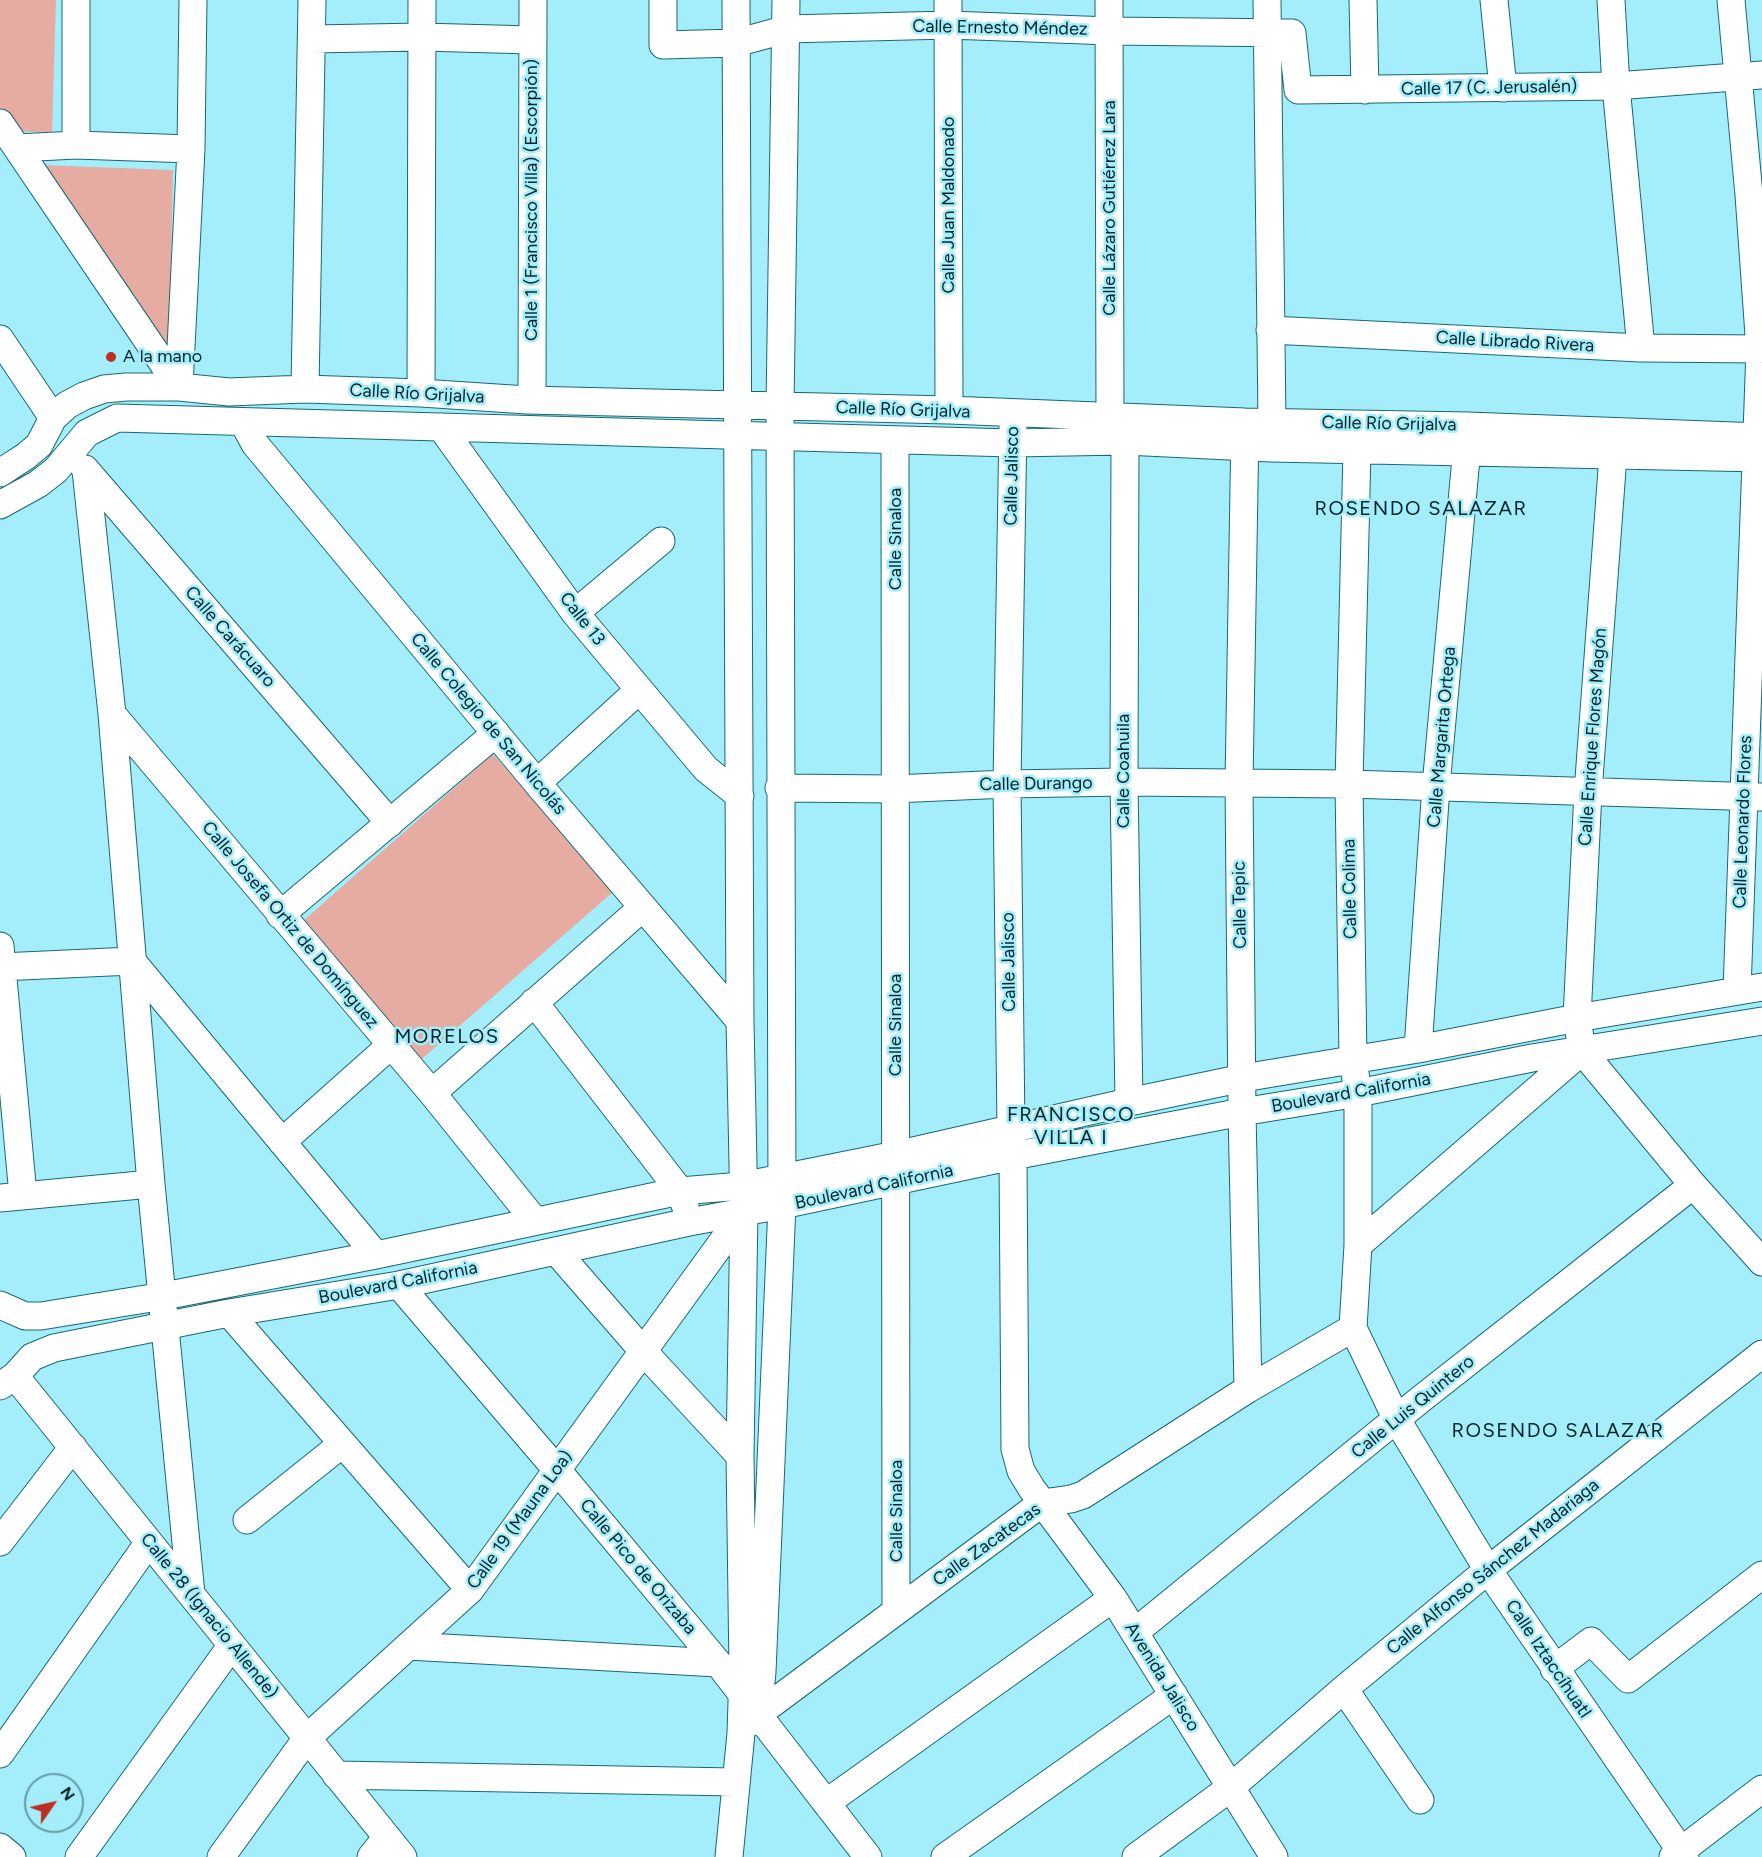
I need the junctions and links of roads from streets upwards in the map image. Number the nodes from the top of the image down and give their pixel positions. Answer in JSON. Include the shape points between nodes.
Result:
{"nodes":[{"id":1,"x":76,"y":0,"type":"edge"},
{"id":2,"x":193,"y":0,"type":"edge"},
{"id":3,"x":312,"y":0,"type":"edge"},
{"id":4,"x":422,"y":0,"type":"edge"},
{"id":5,"x":533,"y":0,"type":"edge"},
{"id":6,"x":663,"y":0,"type":"edge"},
{"id":7,"x":736,"y":0,"type":"edge"},
{"id":8,"x":786,"y":0,"type":"edge"},
{"id":9,"x":1109,"y":0,"type":"edge"},
{"id":10,"x":1267,"y":0,"type":"edge"},
{"id":11,"x":1363,"y":0,"type":"edge"},
{"id":12,"x":1494,"y":0,"type":"edge"},
{"id":13,"x":1611,"y":0,"type":"edge"},
{"id":14,"x":1731,"y":0,"type":"edge"},
{"id":15,"x":948,"y":13,"type":"edge"},
{"id":16,"x":787,"y":29,"type":"junction"},
{"id":17,"x":1110,"y":31,"type":"junction"},
{"id":18,"x":1266,"y":33,"type":"junction"},
{"id":19,"x":421,"y":38,"type":"junction"},
{"id":20,"x":313,"y":39,"type":"junction"},
{"id":21,"x":532,"y":40,"type":"junction"},
{"id":22,"x":736,"y":43,"type":"junction"},
{"id":23,"x":1750,"y":75,"type":"edge"},
{"id":24,"x":1616,"y":86,"type":"junction"},
{"id":25,"x":1503,"y":88,"type":"junction"},
{"id":26,"x":1365,"y":90,"type":"junction"},
{"id":27,"x":0,"y":123,"type":"edge"},
{"id":28,"x":76,"y":145,"type":"junction"},
{"id":29,"x":17,"y":148,"type":"junction"},
{"id":30,"x":190,"y":149,"type":"junction"},
{"id":31,"x":1755,"y":195,"type":"edge"},
{"id":32,"x":1760,"y":310,"type":"edge"},
{"id":33,"x":1270,"y":330,"type":"junction"},
{"id":34,"x":0,"y":339,"type":"edge"},
{"id":35,"x":1641,"y":348,"type":"junction"},
{"id":36,"x":1760,"y":349,"type":"junction"},
{"id":37,"x":179,"y":387,"type":"junction"},
{"id":38,"x":305,"y":389,"type":"junction"},
{"id":39,"x":421,"y":393,"type":"junction"},
{"id":40,"x":84,"y":396,"type":"junction"},
{"id":41,"x":532,"y":400,"type":"junction"},
{"id":42,"x":739,"y":405,"type":"junction"},
{"id":43,"x":780,"y":406,"type":"junction"},
{"id":44,"x":949,"y":410,"type":"junction"},
{"id":45,"x":1013,"y":414,"type":"junction"},
{"id":46,"x":1110,"y":417,"type":"junction"},
{"id":47,"x":53,"y":418,"type":"junction"},
{"id":48,"x":243,"y":422,"type":"junction"},
{"id":49,"x":1272,"y":422,"type":"junction"},
{"id":50,"x":103,"y":425,"type":"junction"},
{"id":51,"x":1468,"y":426,"type":"junction"},
{"id":52,"x":441,"y":427,"type":"junction"},
{"id":53,"x":1245,"y":434,"type":"junction"},
{"id":54,"x":739,"y":435,"type":"junction"},
{"id":55,"x":780,"y":437,"type":"junction"},
{"id":56,"x":896,"y":440,"type":"junction"},
{"id":57,"x":1125,"y":441,"type":"junction"},
{"id":58,"x":1012,"y":443,"type":"junction"},
{"id":59,"x":1760,"y":447,"type":"edge"},
{"id":60,"x":1357,"y":450,"type":"junction"},
{"id":61,"x":1468,"y":453,"type":"junction"},
{"id":62,"x":1613,"y":456,"type":"junction"},
{"id":63,"x":79,"y":460,"type":"junction"},
{"id":64,"x":0,"y":473,"type":"edge"},
{"id":65,"x":0,"y":505,"type":"edge"},
{"id":66,"x":661,"y":541,"type":"dead end"},
{"id":67,"x":575,"y":613,"type":"junction"},
{"id":68,"x":639,"y":690,"type":"junction"},
{"id":69,"x":112,"y":714,"type":"junction"},
{"id":70,"x":496,"y":733,"type":"junction"},
{"id":71,"x":1124,"y":782,"type":"junction"},
{"id":72,"x":537,"y":783,"type":"junction"},
{"id":73,"x":1239,"y":783,"type":"junction"},
{"id":74,"x":1006,"y":784,"type":"junction"},
{"id":75,"x":1349,"y":784,"type":"junction"},
{"id":76,"x":1436,"y":786,"type":"junction"},
{"id":77,"x":779,"y":788,"type":"junction"},
{"id":78,"x":896,"y":789,"type":"junction"},
{"id":79,"x":1588,"y":792,"type":"junction"},
{"id":80,"x":740,"y":796,"type":"junction"},
{"id":81,"x":1753,"y":797,"type":"edge"},
{"id":82,"x":390,"y":823,"type":"junction"},
{"id":83,"x":642,"y":908,"type":"junction"},
{"id":84,"x":280,"y":915,"type":"junction"},
{"id":85,"x":1,"y":960,"type":"edge"},
{"id":86,"x":132,"y":961,"type":"junction"},
{"id":87,"x":1750,"y":984,"type":"edge"},
{"id":88,"x":534,"y":1002,"type":"junction"},
{"id":89,"x":1577,"y":1013,"type":"junction"},
{"id":90,"x":740,"y":1021,"type":"junction"},
{"id":91,"x":1762,"y":1021,"type":"edge"},
{"id":92,"x":1418,"y":1042,"type":"junction"},
{"id":93,"x":391,"y":1045,"type":"junction"},
{"id":94,"x":1582,"y":1051,"type":"junction"},
{"id":95,"x":1353,"y":1060,"type":"junction"},
{"id":96,"x":1243,"y":1078,"type":"junction"},
{"id":97,"x":432,"y":1093,"type":"junction"},
{"id":98,"x":1358,"y":1093,"type":"junction"},
{"id":99,"x":1129,"y":1102,"type":"junction"},
{"id":100,"x":1242,"y":1112,"type":"junction"},
{"id":101,"x":1011,"y":1129,"type":"junction"},
{"id":102,"x":282,"y":1142,"type":"junction"},
{"id":103,"x":896,"y":1155,"type":"junction"},
{"id":104,"x":1013,"y":1156,"type":"junction"},
{"id":105,"x":781,"y":1178,"type":"junction"},
{"id":106,"x":897,"y":1182,"type":"junction"},
{"id":107,"x":151,"y":1184,"type":"junction"},
{"id":108,"x":1693,"y":1185,"type":"junction"},
{"id":109,"x":680,"y":1191,"type":"junction"},
{"id":110,"x":12,"y":1197,"type":"edge"},
{"id":111,"x":743,"y":1199,"type":"junction"},
{"id":112,"x":782,"y":1205,"type":"junction"},
{"id":113,"x":535,"y":1221,"type":"junction"},
{"id":114,"x":692,"y":1222,"type":"junction"},
{"id":115,"x":1358,"y":1245,"type":"junction"},
{"id":116,"x":556,"y":1251,"type":"junction"},
{"id":117,"x":376,"y":1255,"type":"junction"},
{"id":118,"x":1762,"y":1262,"type":"edge"},
{"id":119,"x":399,"y":1285,"type":"junction"},
{"id":120,"x":162,"y":1296,"type":"junction"},
{"id":121,"x":0,"y":1305,"type":"edge"},
{"id":122,"x":229,"y":1313,"type":"junction"},
{"id":123,"x":25,"y":1316,"type":"junction"},
{"id":124,"x":165,"y":1325,"type":"junction"},
{"id":125,"x":1353,"y":1328,"type":"junction"},
{"id":126,"x":643,"y":1351,"type":"junction"},
{"id":127,"x":1762,"y":1354,"type":"edge"},
{"id":128,"x":15,"y":1373,"type":"edge"},
{"id":129,"x":1248,"y":1389,"type":"junction"},
{"id":130,"x":1397,"y":1420,"type":"junction"},
{"id":131,"x":342,"y":1444,"type":"junction"},
{"id":132,"x":73,"y":1447,"type":"junction"},
{"id":133,"x":740,"y":1456,"type":"junction"},
{"id":134,"x":557,"y":1470,"type":"junction"},
{"id":135,"x":1042,"y":1503,"type":"junction"},
{"id":136,"x":247,"y":1520,"type":"dead end"},
{"id":137,"x":0,"y":1542,"type":"edge"},
{"id":138,"x":149,"y":1542,"type":"junction"},
{"id":139,"x":1488,"y":1570,"type":"junction"},
{"id":140,"x":1762,"y":1575,"type":"edge"},
{"id":141,"x":470,"y":1590,"type":"junction"},
{"id":142,"x":191,"y":1594,"type":"junction"},
{"id":143,"x":1113,"y":1598,"type":"junction"},
{"id":144,"x":896,"y":1611,"type":"junction"},
{"id":145,"x":1135,"y":1632,"type":"junction"},
{"id":146,"x":232,"y":1645,"type":"junction"},
{"id":147,"x":408,"y":1646,"type":"junction"},
{"id":148,"x":718,"y":1663,"type":"junction"},
{"id":149,"x":1554,"y":1669,"type":"junction"},
{"id":150,"x":1344,"y":1689,"type":"junction"},
{"id":151,"x":1174,"y":1695,"type":"junction"},
{"id":152,"x":747,"y":1714,"type":"junction"},
{"id":153,"x":307,"y":1738,"type":"junction"},
{"id":154,"x":0,"y":1754,"type":"edge"},
{"id":155,"x":336,"y":1775,"type":"junction"},
{"id":156,"x":735,"y":1782,"type":"junction"},
{"id":157,"x":1230,"y":1788,"type":"junction"},
{"id":158,"x":1762,"y":1789,"type":"edge"},
{"id":159,"x":1420,"y":1800,"type":"dead end"},
{"id":160,"x":826,"y":1803,"type":"junction"},
{"id":161,"x":0,"y":1847,"type":"edge"},
{"id":162,"x":387,"y":1850,"type":"edge"},
{"id":163,"x":1680,"y":1855,"type":"edge"},
{"id":164,"x":12,"y":1857,"type":"edge"},
{"id":165,"x":79,"y":1857,"type":"edge"},
{"id":166,"x":221,"y":1857,"type":"edge"},
{"id":167,"x":729,"y":1857,"type":"edge"},
{"id":168,"x":868,"y":1857,"type":"edge"},
{"id":169,"x":945,"y":1857,"type":"edge"},
{"id":170,"x":1136,"y":1857,"type":"edge"},
{"id":171,"x":1274,"y":1857,"type":"edge"}],
"edges":[{"from":1,"to":28,"type":"street"},
{"from":2,"to":30,"type":"street"},
{"from":3,"to":20,"type":"street"},
{"from":4,"to":19,"type":"street"},
{"from":5,"to":21,"type":"street","name":"Calle 1 (Francisco Villa) (Escorpión)"},
{"from":6,"to":22,"type":"street","name":"Calle Ernesto Méndez","via":[[663,45]]},
{"from":7,"to":22,"type":"street"},
{"from":8,"to":16,"type":"street"},
{"from":9,"to":17,"type":"street","name":"Calle Lázaro Gutiérrez Lara"},
{"from":10,"to":18,"type":"street"},
{"from":11,"to":26,"type":"street"},
{"from":12,"to":25,"type":"street"},
{"from":13,"to":24,"type":"street"},
{"from":14,"to":23,"type":"street","name":"Calle Leonardo Flores"},
{"from":15,"to":16,"type":"street","name":"Calle Ernesto Méndez"},
{"from":15,"to":17,"type":"street","name":"Calle Ernesto Méndez"},
{"from":15,"to":44,"type":"street","name":"Calle Juan Maldonado"},
{"from":16,"to":22,"type":"street","name":"Calle Ernesto Méndez"},
{"from":16,"to":43,"type":"street"},
{"from":17,"to":18,"type":"street","name":"Calle Ernesto Méndez"},
{"from":17,"to":46,"type":"street","name":"Calle Lázaro Gutiérrez Lara"},
{"from":18,"to":26,"type":"street","name":"Calle 17 (C. Jerusalén)","via":[[1292,33],[1298,90]]},
{"from":18,"to":33,"type":"street"},
{"from":19,"to":20,"type":"street"},
{"from":19,"to":21,"type":"street"},
{"from":19,"to":39,"type":"street"},
{"from":20,"to":38,"type":"street"},
{"from":21,"to":41,"type":"street","name":"Calle 1 (Francisco Villa) (Escorpión)"},
{"from":22,"to":42,"type":"street"},
{"from":23,"to":24,"type":"street","name":"Calle 17 (C. Jerusalén)"},
{"from":23,"to":31,"type":"street","name":"Calle Leonardo Flores"},
{"from":24,"to":25,"type":"street","name":"Calle 17 (C. Jerusalén)"},
{"from":24,"to":35,"type":"street"},
{"from":25,"to":26,"type":"street","name":"Calle 17 (C. Jerusalén)"},
{"from":27,"to":29,"type":"street"},
{"from":28,"to":29,"type":"street"},
{"from":28,"to":30,"type":"street"},
{"from":29,"to":37,"type":"street"},
{"from":30,"to":37,"type":"street"},
{"from":31,"to":32,"type":"street","name":"Calle Leonardo Flores"},
{"from":32,"to":36,"type":"street","name":"Calle Leonardo Flores"},
{"from":33,"to":35,"type":"street","name":"Calle Librado Rivera"},
{"from":33,"to":49,"type":"street"},
{"from":34,"to":47,"type":"street"},
{"from":35,"to":36,"type":"street","name":"Calle Librado Rivera"},
{"from":36,"to":59,"type":"street","name":"Calle Leonardo Flores"},
{"from":37,"to":38,"type":"street","name":"Calle Río Grijalva","via":[[229,392]]},
{"from":37,"to":40,"type":"street","name":"Calle Río Grijalva","via":[[104,389]]},
{"from":38,"to":39,"type":"street","name":"Calle Río Grijalva"},
{"from":39,"to":41,"type":"street","name":"Calle Río Grijalva"},
{"from":40,"to":47,"type":"street","name":"Calle Río Grijalva"},
{"from":40,"to":50,"type":"street"},
{"from":41,"to":42,"type":"street","name":"Calle Río Grijalva"},
{"from":42,"to":43,"type":"street","name":"Calle Río Grijalva"},
{"from":42,"to":54,"type":"street"},
{"from":43,"to":44,"type":"street","name":"Calle Río Grijalva"},
{"from":43,"to":55,"type":"street"},
{"from":44,"to":45,"type":"street","name":"Calle Río Grijalva"},
{"from":45,"to":46,"type":"street","name":"Calle Río Grijalva"},
{"from":45,"to":58,"type":"street","name":"Calle Jalisco"},
{"from":46,"to":53,"type":"street","name":"Calle Río Grijalva"},
{"from":47,"to":64,"type":"street","via":[[39,444]]},
{"from":48,"to":50,"type":"street","name":"Calle Río Grijalva","via":[[117,418]]},
{"from":48,"to":52,"type":"street","name":"Calle Río Grijalva"},
{"from":48,"to":70,"type":"street","name":"Calle Colegio de San Nicolás","via":[[255,444]]},
{"from":49,"to":51,"type":"street","name":"Calle Río Grijalva"},
{"from":49,"to":53,"type":"street","name":"Calle Río Grijalva"},
{"from":50,"to":63,"type":"street","name":"Calle Río Grijalva","via":[[87,433]]},
{"from":51,"to":59,"type":"street","name":"Calle Río Grijalva"},
{"from":51,"to":61,"type":"street","name":"Calle Margarita Ortega"},
{"from":52,"to":54,"type":"street","name":"Calle Río Grijalva"},
{"from":52,"to":67,"type":"street","name":"Calle 13"},
{"from":53,"to":57,"type":"street","name":"Calle Río Grijalva"},
{"from":53,"to":60,"type":"street","name":"Calle Río Grijalva"},
{"from":53,"to":73,"type":"street","name":"Calle Tepic"},
{"from":54,"to":55,"type":"street","name":"Calle Río Grijalva"},
{"from":54,"to":80,"type":"street"},
{"from":55,"to":56,"type":"street","name":"Calle Río Grijalva"},
{"from":55,"to":77,"type":"street"},
{"from":56,"to":58,"type":"street","name":"Calle Río Grijalva"},
{"from":56,"to":78,"type":"street","name":"Calle Sinaloa"},
{"from":57,"to":58,"type":"street","name":"Calle Río Grijalva"},
{"from":57,"to":71,"type":"street","name":"Calle Coahuila"},
{"from":58,"to":74,"type":"street","name":"Calle Jalisco"},
{"from":59,"to":62,"type":"street","name":"Calle Río Grijalva"},
{"from":59,"to":81,"type":"street","name":"Calle Leonardo Flores"},
{"from":60,"to":61,"type":"street","name":"Calle Río Grijalva"},
{"from":60,"to":75,"type":"street","name":"Calle Colima"},
{"from":61,"to":62,"type":"street","name":"Calle Río Grijalva"},
{"from":61,"to":76,"type":"street","name":"Calle Margarita Ortega"},
{"from":62,"to":79,"type":"street","name":"Calle Enrique Flores Magón"},
{"from":63,"to":65,"type":"street","name":"Calle Río Grijalva"},
{"from":63,"to":69,"type":"street"},
{"from":63,"to":82,"type":"street","name":"Calle Carácuaro"},
{"from":66,"to":67,"type":"street"},
{"from":67,"to":68,"type":"street","name":"Calle 13"},
{"from":68,"to":72,"type":"street"},
{"from":68,"to":80,"type":"street","name":"Calle 13","via":[[706,770]]},
{"from":69,"to":84,"type":"street","name":"Calle Josefa Ortiz de Domínguez"},
{"from":69,"to":86,"type":"street"},
{"from":70,"to":72,"type":"street","name":"Calle Colegio de San Nicolás"},
{"from":70,"to":82,"type":"street"},
{"from":71,"to":73,"type":"street","name":"Calle Durango"},
{"from":71,"to":74,"type":"street","name":"Calle Durango"},
{"from":71,"to":99,"type":"street","name":"Calle Coahuila"},
{"from":72,"to":83,"type":"street","name":"Calle Colegio de San Nicolás"},
{"from":73,"to":75,"type":"street","name":"Calle Durango"},
{"from":73,"to":96,"type":"street","name":"Calle Tepic"},
{"from":74,"to":78,"type":"street","name":"Calle Durango"},
{"from":74,"to":101,"type":"street","name":"Calle Jalisco"},
{"from":75,"to":76,"type":"street","name":"Calle Durango"},
{"from":75,"to":95,"type":"street","name":"Calle Colima"},
{"from":76,"to":79,"type":"street","name":"Calle Durango"},
{"from":76,"to":92,"type":"street","name":"Calle Margarita Ortega"},
{"from":77,"to":78,"type":"street","name":"Calle Durango"},
{"from":77,"to":105,"type":"street"},
{"from":78,"to":103,"type":"street","name":"Calle Sinaloa"},
{"from":79,"to":81,"type":"street","name":"Calle Durango"},
{"from":79,"to":89,"type":"street","name":"Calle Enrique Flores Magón"},
{"from":80,"to":90,"type":"street"},
{"from":81,"to":87,"type":"street","name":"Calle Leonardo Flores"},
{"from":82,"to":84,"type":"street"},
{"from":83,"to":88,"type":"street"},
{"from":83,"to":90,"type":"street","name":"Calle Colegio de San Nicolás"},
{"from":84,"to":93,"type":"street","name":"Calle Josefa Ortiz de Domínguez"},
{"from":85,"to":86,"type":"street"},
{"from":85,"to":110,"type":"street"},
{"from":86,"to":102,"type":"street"},
{"from":86,"to":107,"type":"street"},
{"from":87,"to":89,"type":"street","name":"Boulevard California"},
{"from":88,"to":97,"type":"street"},
{"from":88,"to":109,"type":"street"},
{"from":89,"to":92,"type":"street","name":"Boulevard California"},
{"from":89,"to":94,"type":"street","name":"Calle Enrique Flores Magón"},
{"from":90,"to":111,"type":"street"},
{"from":91,"to":94,"type":"street","name":"Boulevard California"},
{"from":92,"to":95,"type":"street","name":"Boulevard California"},
{"from":93,"to":97,"type":"street","name":"Calle Josefa Ortiz de Domínguez"},
{"from":93,"to":102,"type":"street"},
{"from":94,"to":98,"type":"street","name":"Boulevard California"},
{"from":94,"to":108,"type":"street"},
{"from":94,"to":115,"type":"street"},
{"from":95,"to":96,"type":"street","name":"Boulevard California"},
{"from":95,"to":98,"type":"street","name":"Calle Colima"},
{"from":96,"to":99,"type":"street","name":"Boulevard California"},
{"from":96,"to":100,"type":"street","name":"Calle Tepic"},
{"from":97,"to":113,"type":"street","name":"Calle Josefa Ortiz de Domínguez"},
{"from":98,"to":100,"type":"street","name":"Boulevard California"},
{"from":98,"to":115,"type":"street","name":"Calle Colima"},
{"from":99,"to":101,"type":"street","name":"Boulevard California"},
{"from":100,"to":104,"type":"street","name":"Boulevard California"},
{"from":100,"to":129,"type":"street","name":"Calle Tepic"},
{"from":101,"to":103,"type":"street","name":"Boulevard California"},
{"from":101,"to":104,"type":"street","name":"Calle Jalisco"},
{"from":102,"to":117,"type":"street"},
{"from":103,"to":105,"type":"street","name":"Boulevard California"},
{"from":103,"to":106,"type":"street","name":"Calle Sinaloa"},
{"from":104,"to":106,"type":"street","name":"Boulevard California"},
{"from":104,"to":135,"type":"street","name":"Calle Jalisco","via":[[1015,1449],[1021,1471]]},
{"from":105,"to":111,"type":"street","name":"Boulevard California"},
{"from":105,"to":112,"type":"street"},
{"from":106,"to":112,"type":"street","name":"Boulevard California"},
{"from":106,"to":144,"type":"street","name":"Calle Sinaloa"},
{"from":107,"to":110,"type":"street"},
{"from":107,"to":120,"type":"street"},
{"from":108,"to":118,"type":"street"},
{"from":108,"to":130,"type":"street","name":"Calle Luis Quintero"},
{"from":109,"to":111,"type":"street","name":"Boulevard California"},
{"from":109,"to":113,"type":"street","name":"Boulevard California"},
{"from":109,"to":114,"type":"street"},
{"from":111,"to":112,"type":"street","name":"Boulevard California"},
{"from":111,"to":114,"type":"street","name":"Boulevard California"},
{"from":111,"to":126,"type":"street","name":"Calle 19 (Mauna Loa)"},
{"from":111,"to":133,"type":"street"},
{"from":112,"to":152,"type":"street","via":[[762,1672]]},
{"from":113,"to":117,"type":"street","name":"Boulevard California"},
{"from":114,"to":116,"type":"street","name":"Boulevard California"},
{"from":115,"to":125,"type":"street","name":"Calle Colima"},
{"from":116,"to":119,"type":"street","name":"Boulevard California"},
{"from":116,"to":126,"type":"street"},
{"from":117,"to":120,"type":"street","name":"Boulevard California"},
{"from":119,"to":122,"type":"street","name":"Boulevard California"},
{"from":119,"to":134,"type":"street","name":"Calle Pico de Orizaba"},
{"from":120,"to":123,"type":"street","name":"Boulevard California"},
{"from":120,"to":124,"type":"street"},
{"from":121,"to":123,"type":"street","name":"Boulevard California"},
{"from":122,"to":124,"type":"street","name":"Boulevard California"},
{"from":122,"to":131,"type":"street"},
{"from":123,"to":128,"type":"street","via":[[32,1336]]},
{"from":124,"to":128,"type":"street","name":"Boulevard California","via":[[54,1348]]},
{"from":124,"to":142,"type":"street"},
{"from":125,"to":129,"type":"street","name":"Calle Zacatecas"},
{"from":125,"to":130,"type":"street","name":"Calle Iztaccíhuatl"},
{"from":126,"to":133,"type":"street"},
{"from":126,"to":134,"type":"street","name":"Calle 19 (Mauna Loa)"},
{"from":127,"to":139,"type":"street","name":"Calle Alfonso Sánchez Madariaga"},
{"from":128,"to":132,"type":"street","name":"Calle 28 (Ignacio Allende)"},
{"from":129,"to":135,"type":"street","name":"Calle Zacatecas","via":[[1083,1495]]},
{"from":130,"to":139,"type":"street","name":"Calle Iztaccíhuatl"},
{"from":130,"to":145,"type":"street","name":"Calle Luis Quintero"},
{"from":131,"to":136,"type":"street"},
{"from":131,"to":141,"type":"street"},
{"from":132,"to":137,"type":"street"},
{"from":132,"to":138,"type":"street","name":"Calle 28 (Ignacio Allende)"},
{"from":133,"to":152,"type":"street"},
{"from":134,"to":141,"type":"street","name":"Calle 19 (Mauna Loa)"},
{"from":134,"to":148,"type":"street","name":"Calle Pico de Orizaba"},
{"from":135,"to":143,"type":"street","name":"Avenida Jalisco"},
{"from":135,"to":144,"type":"street","name":"Calle Zacatecas"},
{"from":138,"to":142,"type":"street","name":"Calle 28 (Ignacio Allende)"},
{"from":138,"to":154,"type":"street"},
{"from":139,"to":149,"type":"street","name":"Calle Iztaccíhuatl"},
{"from":139,"to":150,"type":"street","name":"Calle Alfonso Sánchez Madariaga"},
{"from":140,"to":149,"type":"street","via":[[1628,1679],[1591,1641]]},
{"from":141,"to":147,"type":"street","name":"Calle 19 (Mauna Loa)"},
{"from":142,"to":146,"type":"street","name":"Calle 28 (Ignacio Allende)"},
{"from":143,"to":145,"type":"street","name":"Avenida Jalisco"},
{"from":143,"to":160,"type":"street"},
{"from":144,"to":152,"type":"street","name":"Calle Zacatecas"},
{"from":145,"to":151,"type":"street","name":"Avenida Jalisco"},
{"from":146,"to":153,"type":"street","name":"Calle 28 (Ignacio Allende)"},
{"from":146,"to":165,"type":"street"},
{"from":147,"to":148,"type":"street"},
{"from":147,"to":153,"type":"street","name":"Calle 19 (Mauna Loa)"},
{"from":148,"to":152,"type":"street","name":"Calle Pico de Orizaba"},
{"from":149,"to":163,"type":"street","name":"Calle Iztaccíhuatl"},
{"from":150,"to":157,"type":"street","name":"Calle Alfonso Sánchez Madariaga"},
{"from":150,"to":159,"type":"street"},
{"from":151,"to":157,"type":"street","name":"Avenida Jalisco"},
{"from":151,"to":169,"type":"street"},
{"from":152,"to":156,"type":"street"},
{"from":152,"to":160,"type":"street","name":"Calle Pico de Orizaba"},
{"from":153,"to":155,"type":"street","name":"Calle 28 (Ignacio Allende)"},
{"from":153,"to":166,"type":"street","name":"Calle 19 (Mauna Loa)"},
{"from":155,"to":156,"type":"street"},
{"from":155,"to":162,"type":"street","name":"Calle 28 (Ignacio Allende)"},
{"from":156,"to":167,"type":"street"},
{"from":157,"to":170,"type":"street","name":"Calle Alfonso Sánchez Madariaga"},
{"from":157,"to":171,"type":"street","name":"Avenida Jalisco"},
{"from":158,"to":163,"type":"street"},
{"from":160,"to":168,"type":"street","name":"Calle Pico de Orizaba"},
{"from":161,"to":164,"type":"street"}]}
